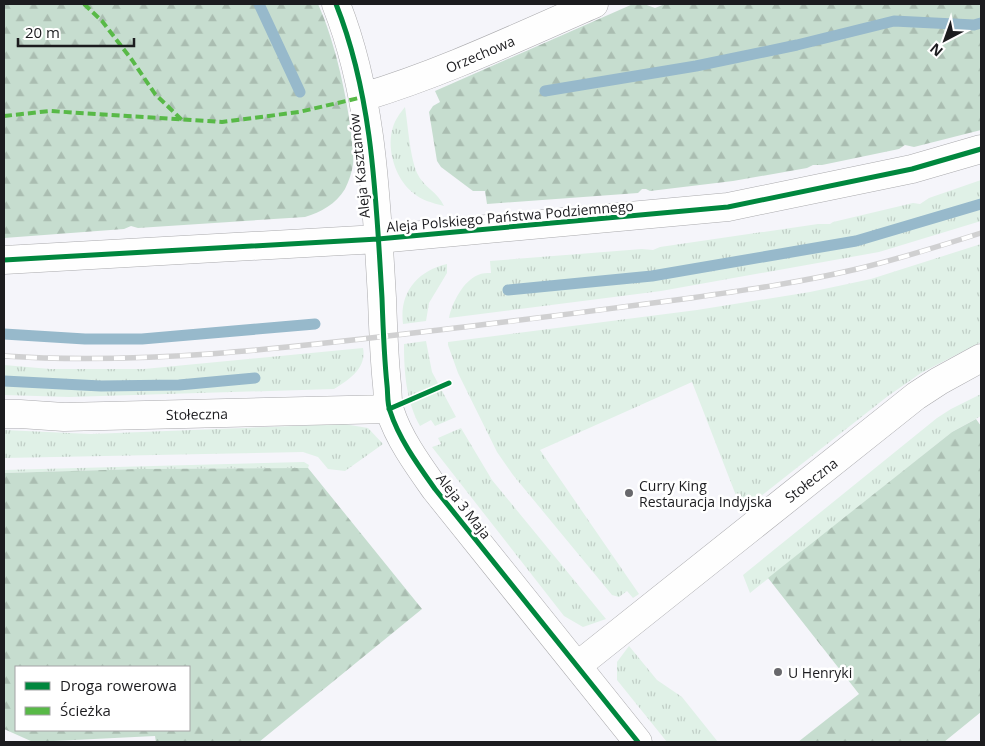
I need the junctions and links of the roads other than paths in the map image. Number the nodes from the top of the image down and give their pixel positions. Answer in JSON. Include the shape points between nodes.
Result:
{"nodes":[{"id":1,"x":336,"y":4,"type":"edge"},
{"id":2,"x":594,"y":4,"type":"edge"},
{"id":3,"x":363,"y":97,"type":"junction"},
{"id":4,"x":981,"y":149,"type":"edge"},
{"id":5,"x":378,"y":239,"type":"junction"},
{"id":6,"x":4,"y":260,"type":"edge"},
{"id":7,"x":981,"y":358,"type":"edge"},
{"id":8,"x":389,"y":409,"type":"junction"},
{"id":9,"x":4,"y":414,"type":"edge"},
{"id":10,"x":576,"y":666,"type":"junction"},
{"id":11,"x":638,"y":742,"type":"edge"}],
"edges":[{"from":1,"to":3,"type":"street","name":"Aleja Kasztanów","via":[[352,50]]},
{"from":2,"to":3,"type":"street","name":"Orzechowa","via":[[464,62]]},
{"from":3,"to":5,"type":"street","name":"Aleja Kasztanów"},
{"from":4,"to":5,"type":"street","name":"Aleja Polskiego Państwa Podziemnego","via":[[912,169],[728,208]]},
{"from":5,"to":6,"type":"street","name":"Aleja Polskiego Państwa Podziemnego"},
{"from":5,"to":8,"type":"street","name":"Aleja 3 Maja"},
{"from":7,"to":10,"type":"street","name":"Stołeczna","via":[[916,396]]},
{"from":8,"to":9,"type":"street","name":"Stołeczna","via":[[64,417]]},
{"from":8,"to":10,"type":"street","name":"Aleja 3 Maja","via":[[406,446],[435,489]]},
{"from":10,"to":11,"type":"street","name":"Aleja 3 Maja"}]}
